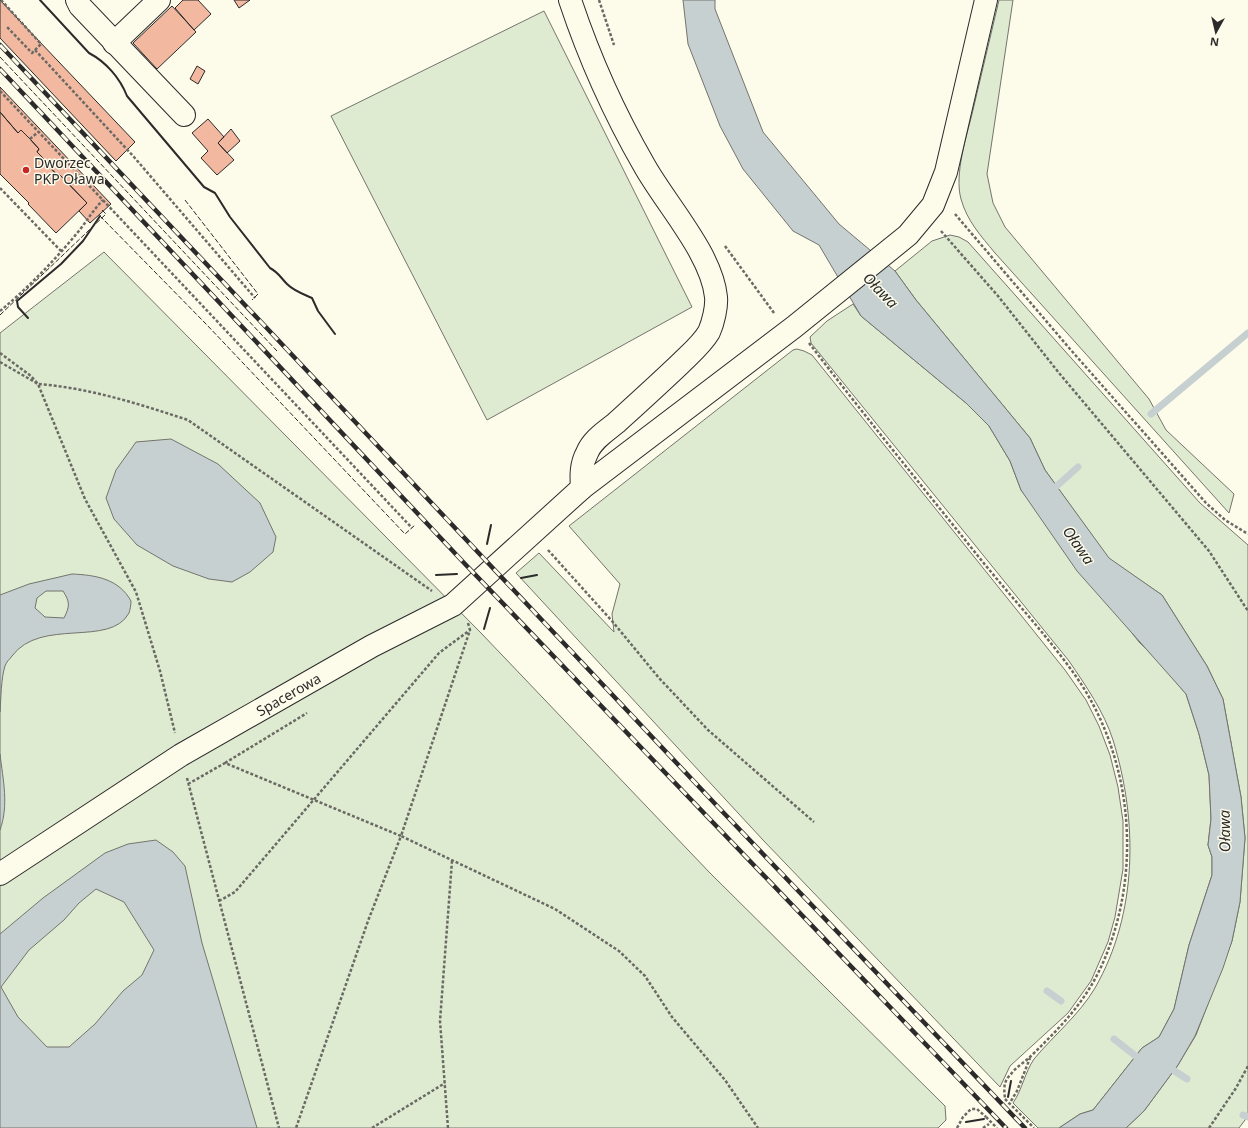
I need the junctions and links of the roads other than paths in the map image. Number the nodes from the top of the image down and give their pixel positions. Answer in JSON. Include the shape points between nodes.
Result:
{"nodes":[{"id":1,"x":77,"y":0,"type":"edge"},
{"id":2,"x":159,"y":0,"type":"edge"},
{"id":3,"x":570,"y":0,"type":"edge"},
{"id":4,"x":986,"y":0,"type":"edge"},
{"id":5,"x":114,"y":43,"type":"junction"},
{"id":6,"x":184,"y":115,"type":"dead end"},
{"id":7,"x":582,"y":488,"type":"junction"},
{"id":8,"x":0,"y":874,"type":"edge"}],
"edges":[{"from":1,"to":5,"type":"street"},
{"from":2,"to":5,"type":"street"},
{"from":3,"to":7,"type":"street","via":[[584,44],[616,113],[644,166],[703,258],[714,285],[716,298],[709,331],[700,345],[587,451],[582,464]]},
{"from":4,"to":7,"type":"street","name":"Spacerowa","via":[[946,172],[933,205],[908,235],[795,326]]},
{"from":5,"to":6,"type":"street"},
{"from":7,"to":8,"type":"street","name":"Spacerowa","via":[[453,605],[372,646],[181,755]]}]}
